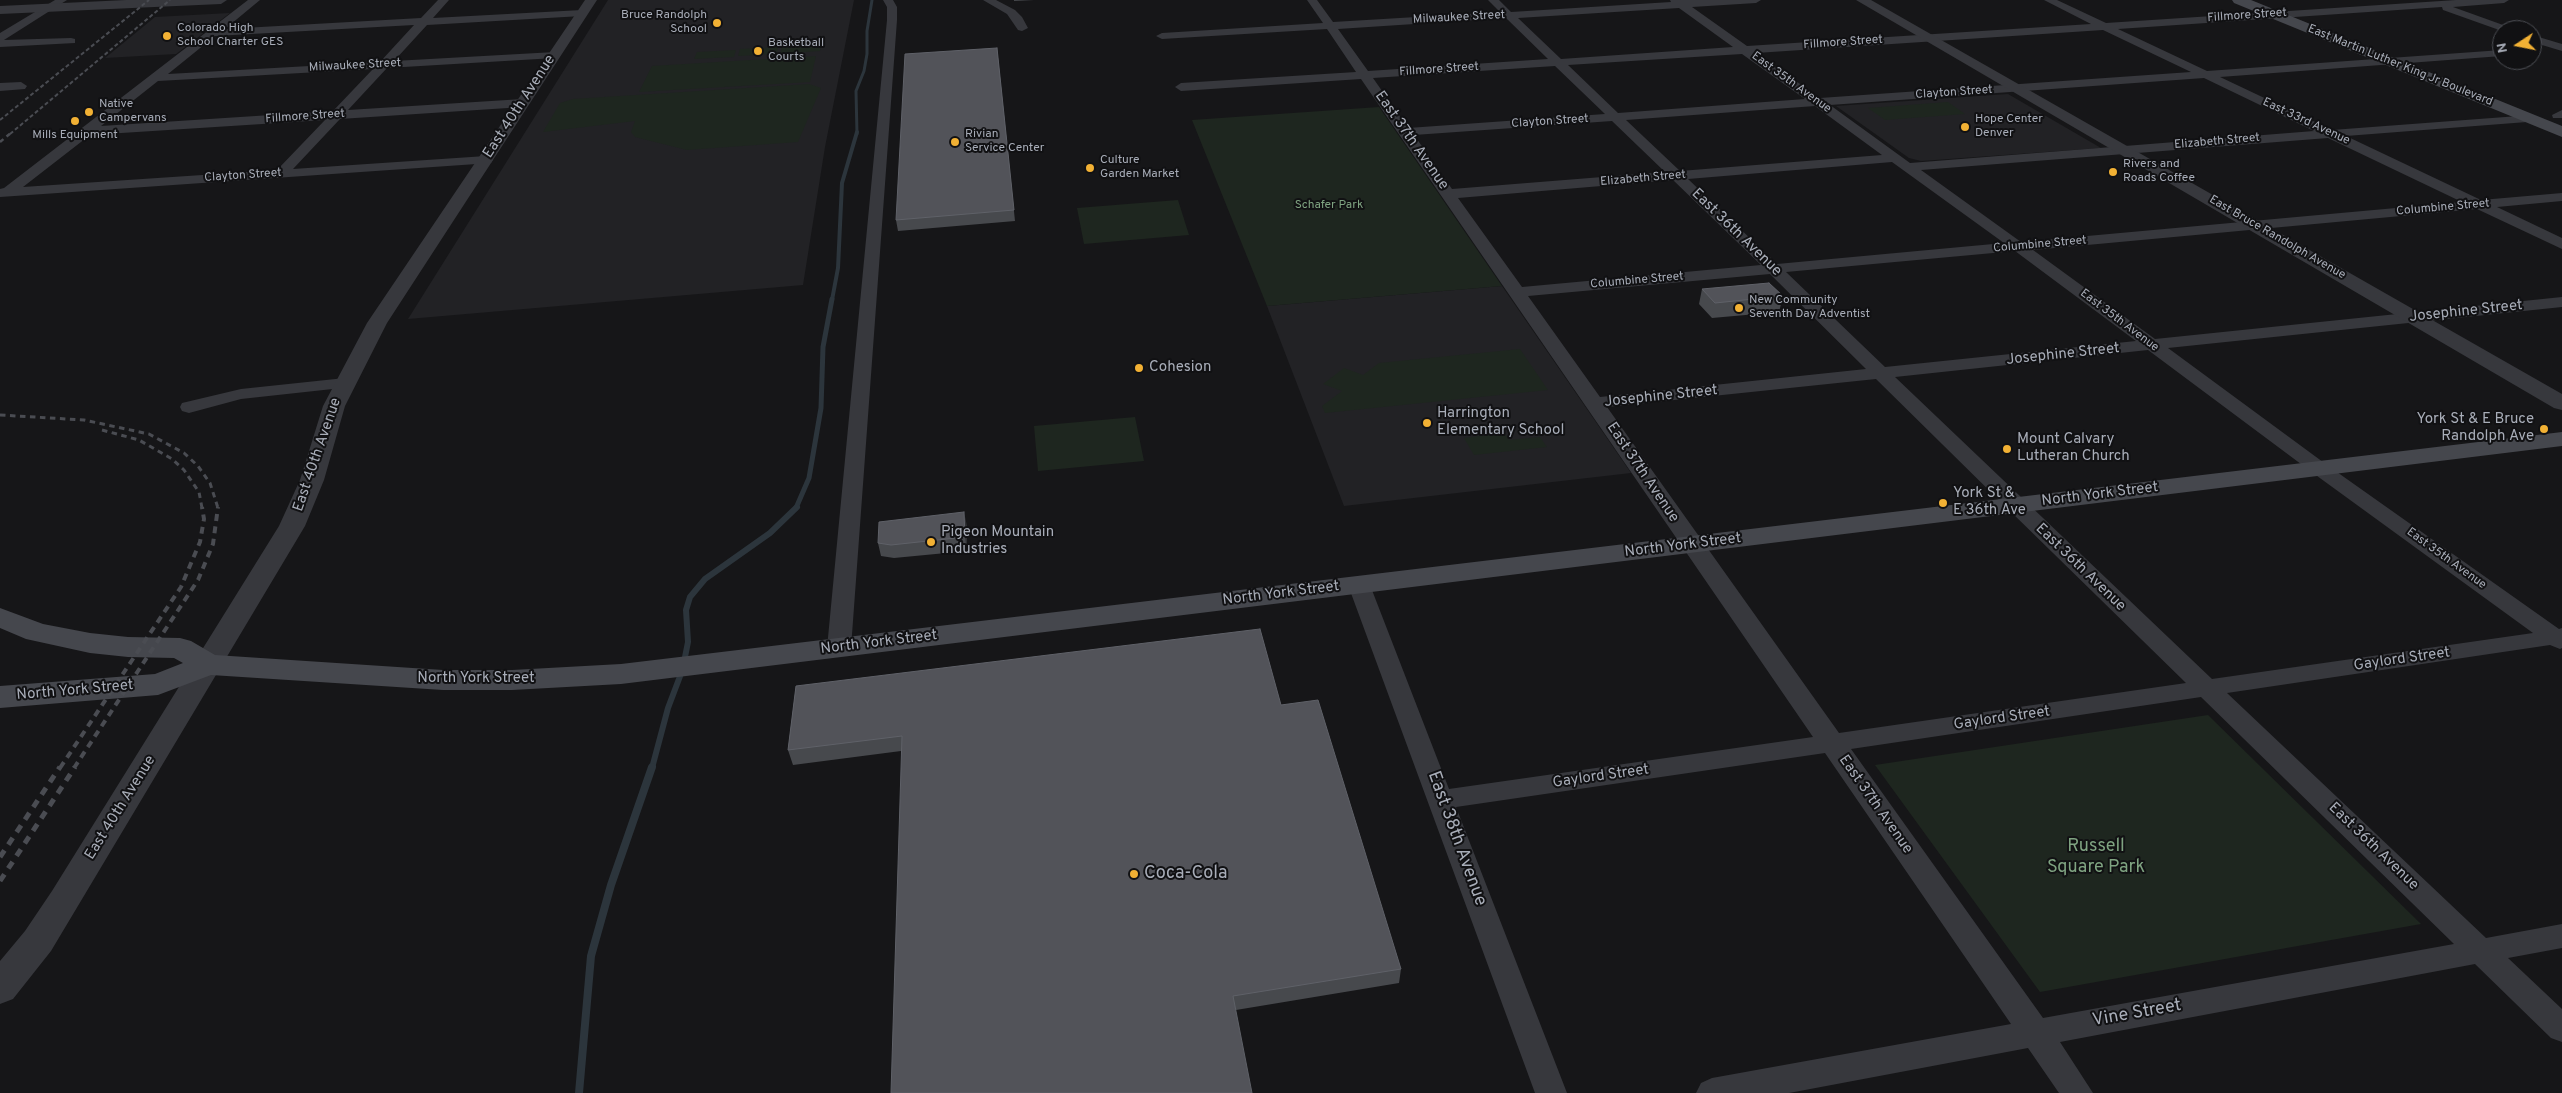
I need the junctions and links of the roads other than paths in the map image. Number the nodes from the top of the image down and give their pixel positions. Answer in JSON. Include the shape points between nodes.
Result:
{"nodes":[{"id":1,"x":62,"y":0,"type":"edge"},
{"id":2,"x":166,"y":0,"type":"edge"},
{"id":3,"x":222,"y":0,"type":"edge"},
{"id":4,"x":256,"y":0,"type":"edge"},
{"id":5,"x":444,"y":0,"type":"edge"},
{"id":6,"x":888,"y":0,"type":"edge"},
{"id":7,"x":988,"y":0,"type":"edge"},
{"id":8,"x":1312,"y":0,"type":"edge"},
{"id":9,"x":1493,"y":0,"type":"edge"},
{"id":10,"x":1756,"y":0,"type":"edge"},
{"id":11,"x":1862,"y":0,"type":"edge"},
{"id":12,"x":2049,"y":0,"type":"edge"},
{"id":13,"x":2239,"y":0,"type":"edge"},
{"id":14,"x":2259,"y":0,"type":"edge"},
{"id":15,"x":2426,"y":0,"type":"edge"},
{"id":16,"x":2504,"y":0,"type":"edge"},
{"id":17,"x":1679,"y":2,"type":"edge"},
{"id":18,"x":2439,"y":5,"type":"junction"},
{"id":19,"x":50,"y":7,"type":"junction"},
{"id":20,"x":586,"y":7,"type":"edge"},
{"id":21,"x":0,"y":10,"type":"edge"},
{"id":22,"x":2292,"y":14,"type":"junction"},
{"id":23,"x":1509,"y":15,"type":"junction"},
{"id":24,"x":2275,"y":15,"type":"junction"},
{"id":25,"x":424,"y":22,"type":"junction"},
{"id":26,"x":2492,"y":23,"type":"edge"},
{"id":27,"x":1330,"y":26,"type":"junction"},
{"id":28,"x":2104,"y":26,"type":"junction"},
{"id":29,"x":1022,"y":28,"type":"dead end"},
{"id":30,"x":213,"y":33,"type":"junction"},
{"id":31,"x":1162,"y":36,"type":"dead end"},
{"id":32,"x":0,"y":38,"type":"edge"},
{"id":33,"x":1927,"y":38,"type":"junction"},
{"id":34,"x":71,"y":40,"type":"dead end"},
{"id":35,"x":2542,"y":42,"type":"edge"},
{"id":36,"x":0,"y":44,"type":"edge"},
{"id":37,"x":2562,"y":49,"type":"edge"},
{"id":38,"x":1745,"y":50,"type":"junction"},
{"id":39,"x":2542,"y":50,"type":"edge"},
{"id":40,"x":554,"y":55,"type":"junction"},
{"id":41,"x":2492,"y":55,"type":"edge"},
{"id":42,"x":2408,"y":60,"type":"junction"},
{"id":43,"x":1558,"y":62,"type":"junction"},
{"id":44,"x":2389,"y":62,"type":"junction"},
{"id":45,"x":384,"y":65,"type":"junction"},
{"id":46,"x":1366,"y":75,"type":"junction"},
{"id":47,"x":2206,"y":75,"type":"junction"},
{"id":48,"x":155,"y":78,"type":"junction"},
{"id":49,"x":21,"y":86,"type":"dead end"},
{"id":50,"x":0,"y":87,"type":"edge"},
{"id":51,"x":1181,"y":87,"type":"dead end"},
{"id":52,"x":2016,"y":88,"type":"junction"},
{"id":53,"x":1818,"y":102,"type":"junction"},
{"id":54,"x":524,"y":103,"type":"junction"},
{"id":55,"x":336,"y":115,"type":"junction"},
{"id":56,"x":2560,"y":115,"type":"edge"},
{"id":57,"x":1615,"y":117,"type":"junction"},
{"id":58,"x":2527,"y":118,"type":"junction"},
{"id":59,"x":86,"y":131,"type":"junction"},
{"id":60,"x":1405,"y":132,"type":"junction"},
{"id":61,"x":2562,"y":132,"type":"edge"},
{"id":62,"x":2329,"y":133,"type":"junction"},
{"id":63,"x":2123,"y":150,"type":"junction"},
{"id":64,"x":1896,"y":158,"type":"junction"},
{"id":65,"x":486,"y":160,"type":"junction"},
{"id":66,"x":1908,"y":167,"type":"junction"},
{"id":67,"x":282,"y":174,"type":"junction"},
{"id":68,"x":1677,"y":176,"type":"junction"},
{"id":69,"x":4,"y":192,"type":"edge"},
{"id":70,"x":1449,"y":194,"type":"junction"},
{"id":71,"x":2562,"y":197,"type":"edge"},
{"id":72,"x":2479,"y":205,"type":"junction"},
{"id":73,"x":2254,"y":225,"type":"junction"},
{"id":74,"x":2562,"y":244,"type":"edge"},
{"id":75,"x":2019,"y":247,"type":"junction"},
{"id":76,"x":1774,"y":269,"type":"junction"},
{"id":77,"x":1518,"y":292,"type":"junction"},
{"id":78,"x":2562,"y":302,"type":"edge"},
{"id":79,"x":2416,"y":318,"type":"junction"},
{"id":80,"x":2152,"y":345,"type":"junction"},
{"id":81,"x":1882,"y":374,"type":"junction"},
{"id":82,"x":345,"y":382,"type":"junction"},
{"id":83,"x":2562,"y":403,"type":"edge"},
{"id":84,"x":1594,"y":404,"type":"junction"},
{"id":85,"x":189,"y":407,"type":"dead end"},
{"id":86,"x":2562,"y":439,"type":"edge"},
{"id":87,"x":2320,"y":469,"type":"junction"},
{"id":88,"x":2015,"y":505,"type":"junction"},
{"id":89,"x":1692,"y":545,"type":"junction"},
{"id":90,"x":1359,"y":585,"type":"junction"},
{"id":91,"x":0,"y":617,"type":"edge"},
{"id":92,"x":2559,"y":639,"type":"edge"},
{"id":93,"x":839,"y":648,"type":"junction"},
{"id":94,"x":209,"y":665,"type":"junction"},
{"id":95,"x":2207,"y":688,"type":"junction"},
{"id":96,"x":0,"y":697,"type":"edge"},
{"id":97,"x":1832,"y":744,"type":"junction"},
{"id":98,"x":1441,"y":800,"type":"junction"},
{"id":99,"x":2562,"y":936,"type":"edge"},
{"id":100,"x":2481,"y":951,"type":"junction"},
{"id":101,"x":0,"y":988,"type":"edge"},
{"id":102,"x":2562,"y":1029,"type":"edge"},
{"id":103,"x":2035,"y":1033,"type":"junction"},
{"id":104,"x":1551,"y":1093,"type":"edge"},
{"id":105,"x":1712,"y":1093,"type":"edge"},
{"id":106,"x":2077,"y":1093,"type":"edge"}],
"edges":[{"from":1,"to":19,"type":"street"},
{"from":2,"to":19,"type":"street"},
{"from":3,"to":19,"type":"street"},
{"from":4,"to":30,"type":"street"},
{"from":5,"to":25,"type":"street"},
{"from":6,"to":93,"type":"street","via":[[892,7],[892,20]]},
{"from":7,"to":29,"type":"street","via":[[1011,12]]},
{"from":8,"to":27,"type":"street","name":"East 37th Avenue"},
{"from":9,"to":23,"type":"street","name":"East 36th Avenue"},
{"from":10,"to":17,"type":"street","name":"Milwaukee Street"},
{"from":11,"to":33,"type":"street","name":"East Bruce Randolph Avenue"},
{"from":12,"to":28,"type":"street","name":"East 33rd Avenue"},
{"from":13,"to":24,"type":"main road","name":"East Martin Luther King Jr Boulevard"},
{"from":14,"to":22,"type":"main road","name":"East Martin Luther King Jr Boulevard"},
{"from":15,"to":18,"type":"street"},
{"from":16,"to":18,"type":"street","name":"Fillmore Street"},
{"from":17,"to":23,"type":"street","name":"Milwaukee Street"},
{"from":17,"to":38,"type":"street","name":"East 35th Avenue"},
{"from":18,"to":22,"type":"street","name":"Fillmore Street"},
{"from":18,"to":26,"type":"street"},
{"from":19,"to":21,"type":"street"},
{"from":19,"to":32,"type":"street"},
{"from":20,"to":25,"type":"street"},
{"from":20,"to":40,"type":"street","name":"East 40th Avenue"},
{"from":22,"to":24,"type":"street","name":"Fillmore Street"},
{"from":22,"to":42,"type":"main road","name":"East Martin Luther King Jr Boulevard"},
{"from":23,"to":27,"type":"street","name":"Milwaukee Street"},
{"from":23,"to":43,"type":"street","name":"East 36th Avenue"},
{"from":24,"to":28,"type":"street","name":"Fillmore Street"},
{"from":24,"to":44,"type":"main road","name":"East Martin Luther King Jr Boulevard"},
{"from":25,"to":30,"type":"street"},
{"from":25,"to":45,"type":"street"},
{"from":27,"to":31,"type":"street","name":"Milwaukee Street"},
{"from":27,"to":46,"type":"street","name":"East 37th Avenue"},
{"from":28,"to":33,"type":"street","name":"Fillmore Street"},
{"from":28,"to":47,"type":"street","name":"East 33rd Avenue"},
{"from":30,"to":48,"type":"street"},
{"from":33,"to":38,"type":"street","name":"Fillmore Street"},
{"from":33,"to":52,"type":"street","name":"East Bruce Randolph Avenue"},
{"from":34,"to":36,"type":"street"},
{"from":35,"to":37,"type":"street"},
{"from":37,"to":39,"type":"street"},
{"from":38,"to":43,"type":"street","name":"Fillmore Street"},
{"from":38,"to":53,"type":"street","name":"East 35th Avenue"},
{"from":40,"to":45,"type":"street","name":"Milwaukee Street"},
{"from":40,"to":54,"type":"street","name":"East 40th Avenue"},
{"from":41,"to":42,"type":"street","name":"Clayton Street"},
{"from":42,"to":44,"type":"street","name":"Clayton Street"},
{"from":42,"to":56,"type":"main road","name":"East Martin Luther King Jr Boulevard","via":[[2508,100]]},
{"from":43,"to":46,"type":"street","name":"Fillmore Street"},
{"from":43,"to":57,"type":"street","name":"East 36th Avenue"},
{"from":44,"to":47,"type":"street","name":"Clayton Street"},
{"from":44,"to":58,"type":"main road","name":"East Martin Luther King Jr Boulevard"},
{"from":45,"to":48,"type":"street","name":"Milwaukee Street"},
{"from":45,"to":55,"type":"street"},
{"from":46,"to":51,"type":"street","name":"Fillmore Street"},
{"from":46,"to":60,"type":"street","name":"East 37th Avenue"},
{"from":47,"to":52,"type":"street","name":"Clayton Street"},
{"from":47,"to":62,"type":"street","name":"East 33rd Avenue"},
{"from":48,"to":59,"type":"street"},
{"from":49,"to":50,"type":"street"},
{"from":52,"to":53,"type":"street","name":"Clayton Street"},
{"from":52,"to":63,"type":"street","name":"East Bruce Randolph Avenue"},
{"from":53,"to":57,"type":"street","name":"Clayton Street"},
{"from":53,"to":64,"type":"street","name":"East 35th Avenue"},
{"from":54,"to":55,"type":"street","name":"Fillmore Street"},
{"from":54,"to":65,"type":"street","name":"East 40th Avenue"},
{"from":55,"to":59,"type":"street","name":"Fillmore Street"},
{"from":55,"to":67,"type":"street"},
{"from":57,"to":60,"type":"street","name":"Clayton Street"},
{"from":57,"to":68,"type":"street","name":"East 36th Avenue"},
{"from":58,"to":61,"type":"main road","name":"East Martin Luther King Jr Boulevard"},
{"from":58,"to":62,"type":"street","name":"Elizabeth Street"},
{"from":59,"to":69,"type":"street"},
{"from":60,"to":70,"type":"street","name":"East 37th Avenue"},
{"from":62,"to":63,"type":"street","name":"Elizabeth Street"},
{"from":62,"to":72,"type":"street","name":"East 33rd Avenue"},
{"from":63,"to":66,"type":"street","name":"Elizabeth Street"},
{"from":63,"to":73,"type":"street","name":"East Bruce Randolph Avenue"},
{"from":64,"to":66,"type":"street","name":"East 35th Avenue"},
{"from":64,"to":68,"type":"street","name":"Elizabeth Street"},
{"from":65,"to":67,"type":"street","name":"Clayton Street"},
{"from":65,"to":82,"type":"street","name":"East 40th Avenue","via":[[377,323]]},
{"from":66,"to":75,"type":"street","name":"East 35th Avenue"},
{"from":67,"to":69,"type":"street","name":"Clayton Street"},
{"from":68,"to":70,"type":"street","name":"Elizabeth Street"},
{"from":68,"to":76,"type":"street","name":"East 36th Avenue"},
{"from":70,"to":77,"type":"street","name":"East 37th Avenue"},
{"from":71,"to":72,"type":"street","name":"Columbine Street"},
{"from":72,"to":73,"type":"street","name":"Columbine Street"},
{"from":72,"to":74,"type":"street","name":"East 33rd Avenue"},
{"from":73,"to":75,"type":"street","name":"Columbine Street"},
{"from":73,"to":79,"type":"street","name":"East Bruce Randolph Avenue"},
{"from":75,"to":76,"type":"street","name":"Columbine Street"},
{"from":75,"to":80,"type":"street","name":"East 35th Avenue"},
{"from":76,"to":77,"type":"street","name":"Columbine Street"},
{"from":76,"to":81,"type":"street","name":"East 36th Avenue"},
{"from":77,"to":84,"type":"street","name":"East 37th Avenue"},
{"from":78,"to":79,"type":"street","name":"Josephine Street"},
{"from":79,"to":80,"type":"street","name":"Josephine Street"},
{"from":79,"to":83,"type":"street","name":"East Bruce Randolph Avenue"},
{"from":80,"to":81,"type":"street","name":"Josephine Street"},
{"from":80,"to":87,"type":"street","name":"East 35th Avenue"},
{"from":81,"to":84,"type":"street","name":"Josephine Street"},
{"from":81,"to":88,"type":"street","name":"East 36th Avenue"},
{"from":82,"to":85,"type":"street","via":[[241,394]]},
{"from":82,"to":94,"type":"street","name":"East 40th Avenue","via":[[326,428],[309,489],[292,526]]},
{"from":84,"to":89,"type":"street","name":"East 37th Avenue"},
{"from":86,"to":87,"type":"main road","name":"North York Street"},
{"from":87,"to":88,"type":"main road","name":"North York Street"},
{"from":87,"to":92,"type":"street","name":"East 35th Avenue"},
{"from":88,"to":89,"type":"main road","name":"North York Street"},
{"from":88,"to":95,"type":"street","name":"East 36th Avenue"},
{"from":89,"to":90,"type":"main road","name":"North York Street"},
{"from":89,"to":97,"type":"street","name":"East 37th Avenue"},
{"from":90,"to":93,"type":"main road","name":"North York Street"},
{"from":90,"to":98,"type":"street","name":"East 38th Avenue"},
{"from":91,"to":94,"type":"main road","via":[[36,632],[90,642],[180,648]]},
{"from":92,"to":95,"type":"street","name":"Gaylord Street"},
{"from":93,"to":94,"type":"main road","name":"North York Street","via":[[621,674],[512,680],[443,680]]},
{"from":94,"to":96,"type":"main road","name":"North York Street","via":[[158,684]]},
{"from":94,"to":101,"type":"street","name":"East 40th Avenue","via":[[38,941]]},
{"from":95,"to":97,"type":"street","name":"Gaylord Street"},
{"from":95,"to":100,"type":"street","name":"East 36th Avenue"},
{"from":97,"to":98,"type":"street","name":"Gaylord Street"},
{"from":97,"to":103,"type":"street","name":"East 37th Avenue"},
{"from":98,"to":104,"type":"street","name":"East 38th Avenue"},
{"from":99,"to":100,"type":"street","name":"Vine Street"},
{"from":100,"to":102,"type":"street","name":"East 36th Avenue"},
{"from":100,"to":103,"type":"street","name":"Vine Street"},
{"from":103,"to":105,"type":"street","name":"Vine Street"},
{"from":103,"to":106,"type":"street","name":"East 37th Avenue"}]}
